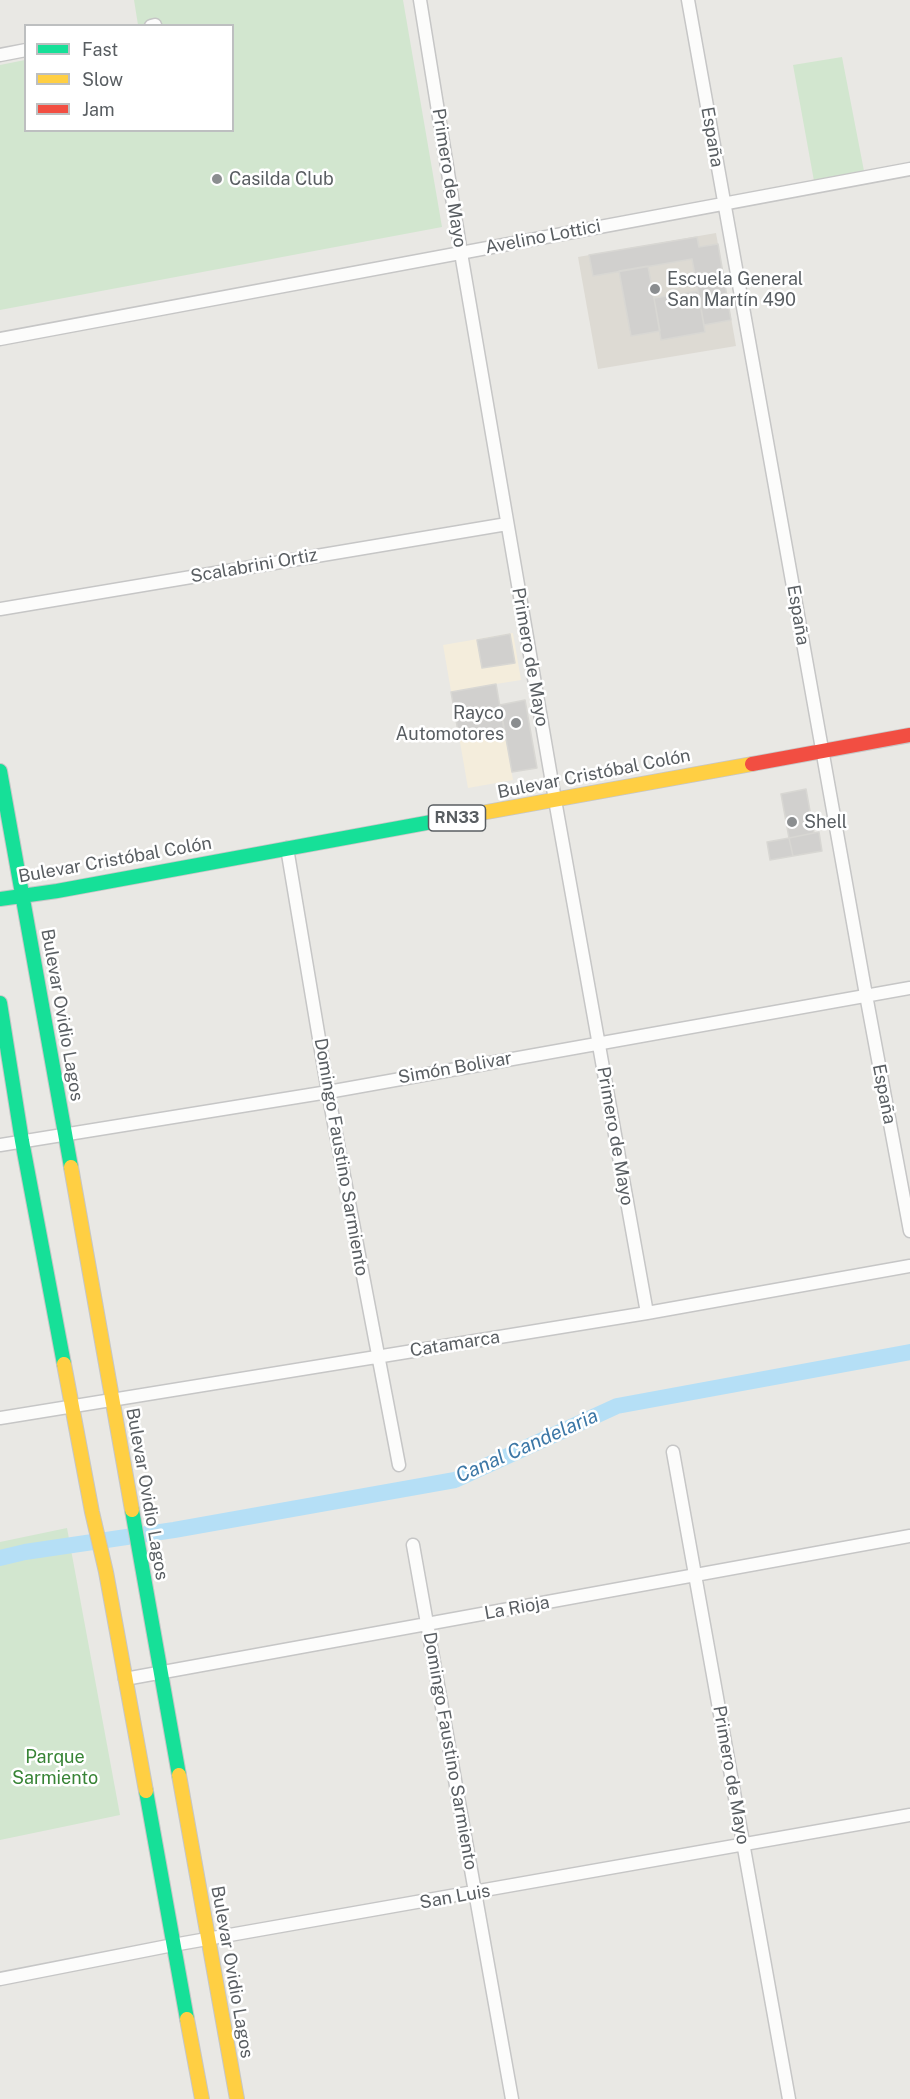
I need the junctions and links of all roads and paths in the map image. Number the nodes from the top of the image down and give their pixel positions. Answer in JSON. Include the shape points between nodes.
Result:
{"nodes":[{"id":1,"x":420,"y":0,"type":"edge"},
{"id":2,"x":688,"y":0,"type":"edge"},
{"id":3,"x":24,"y":50,"type":"edge"},
{"id":4,"x":0,"y":55,"type":"edge"},
{"id":5,"x":910,"y":169,"type":"edge"},
{"id":6,"x":724,"y":203,"type":"junction"},
{"id":7,"x":460,"y":253,"type":"junction"},
{"id":8,"x":0,"y":339,"type":"edge"},
{"id":9,"x":507,"y":524,"type":"junction"},
{"id":10,"x":0,"y":609,"type":"edge"},
{"id":11,"x":910,"y":735,"type":"edge"},
{"id":12,"x":822,"y":750,"type":"junction"},
{"id":13,"x":0,"y":771,"type":"edge"},
{"id":14,"x":555,"y":800,"type":"junction"},
{"id":15,"x":286,"y":848,"type":"junction"},
{"id":16,"x":22,"y":895,"type":"junction"},
{"id":17,"x":0,"y":899,"type":"edge"},
{"id":18,"x":910,"y":987,"type":"edge"},
{"id":19,"x":866,"y":995,"type":"junction"},
{"id":20,"x":0,"y":1002,"type":"edge"},
{"id":21,"x":598,"y":1042,"type":"junction"},
{"id":22,"x":328,"y":1092,"type":"junction"},
{"id":23,"x":65,"y":1133,"type":"junction"},
{"id":24,"x":22,"y":1141,"type":"junction"},
{"id":25,"x":0,"y":1145,"type":"edge"},
{"id":26,"x":910,"y":1231,"type":"edge"},
{"id":27,"x":910,"y":1266,"type":"edge"},
{"id":28,"x":647,"y":1313,"type":"junction"},
{"id":29,"x":377,"y":1356,"type":"junction"},
{"id":30,"x":112,"y":1401,"type":"junction"},
{"id":31,"x":72,"y":1406,"type":"junction"},
{"id":32,"x":0,"y":1418,"type":"edge"},
{"id":33,"x":673,"y":1452,"type":"dead end"},
{"id":34,"x":399,"y":1465,"type":"dead end"},
{"id":35,"x":910,"y":1536,"type":"edge"},
{"id":36,"x":412,"y":1545,"type":"dead end"},
{"id":37,"x":695,"y":1575,"type":"junction"},
{"id":38,"x":427,"y":1624,"type":"junction"},
{"id":39,"x":160,"y":1673,"type":"junction"},
{"id":40,"x":125,"y":1679,"type":"junction"},
{"id":41,"x":910,"y":1815,"type":"edge"},
{"id":42,"x":744,"y":1845,"type":"junction"},
{"id":43,"x":476,"y":1893,"type":"junction"},
{"id":44,"x":208,"y":1939,"type":"junction"},
{"id":45,"x":173,"y":1945,"type":"junction"},
{"id":46,"x":0,"y":1979,"type":"edge"},
{"id":47,"x":201,"y":2099,"type":"edge"},
{"id":48,"x":237,"y":2099,"type":"edge"},
{"id":49,"x":512,"y":2099,"type":"edge"},
{"id":50,"x":789,"y":2099,"type":"edge"}],
"edges":[{"from":1,"to":7,"type":"street","name":"Primero de Mayo"},
{"from":2,"to":6,"type":"street","name":"España"},
{"from":3,"to":4,"type":"street"},
{"from":5,"to":6,"type":"street","name":"Avelino Lottici"},
{"from":6,"to":7,"type":"street","name":"Avelino Lottici"},
{"from":6,"to":12,"type":"street","name":"España"},
{"from":7,"to":8,"type":"street","name":"Avelino Lottici"},
{"from":7,"to":9,"type":"street","name":"Primero de Mayo"},
{"from":9,"to":10,"type":"street","name":"Scalabrini Ortiz"},
{"from":9,"to":14,"type":"street","name":"Primero de Mayo"},
{"from":11,"to":12,"type":"main road","name":"Bulevar Cristóbal Colón","number":"RN33"},
{"from":12,"to":14,"type":"main road","name":"Bulevar Cristóbal Colón","number":"RN33"},
{"from":12,"to":19,"type":"street","name":"España"},
{"from":13,"to":16,"type":"main road","name":"Bulevar Ovidio Lagos"},
{"from":14,"to":15,"type":"main road","name":"Bulevar Cristóbal Colón","number":"RN33"},
{"from":14,"to":21,"type":"street","name":"Primero de Mayo"},
{"from":15,"to":16,"type":"main road","name":"Bulevar Cristóbal Colón","number":"RN33"},
{"from":15,"to":22,"type":"street","name":"Domingo Faustino Sarmiento"},
{"from":16,"to":17,"type":"main road","name":"Bulevar Cristóbal Colón","number":"RN33"},
{"from":16,"to":23,"type":"main road","name":"Bulevar Ovidio Lagos"},
{"from":18,"to":19,"type":"street","name":"Simón Bolivar"},
{"from":19,"to":21,"type":"street","name":"Simón Bolivar"},
{"from":19,"to":26,"type":"street","name":"España"},
{"from":20,"to":24,"type":"main road"},
{"from":21,"to":22,"type":"street","name":"Simón Bolivar"},
{"from":21,"to":28,"type":"street","name":"Primero de Mayo"},
{"from":22,"to":23,"type":"street","name":"Simón Bolivar"},
{"from":22,"to":29,"type":"street","name":"Domingo Faustino Sarmiento"},
{"from":23,"to":24,"type":"street","name":"Simón Bolivar"},
{"from":23,"to":30,"type":"main road","name":"Bulevar Ovidio Lagos"},
{"from":24,"to":25,"type":"street","name":"Simón Bolivar"},
{"from":24,"to":31,"type":"main road"},
{"from":27,"to":28,"type":"street","name":"Catamarca"},
{"from":28,"to":29,"type":"street","name":"Catamarca"},
{"from":29,"to":30,"type":"street","name":"Catamarca"},
{"from":29,"to":34,"type":"street","name":"Domingo Faustino Sarmiento"},
{"from":30,"to":31,"type":"street","name":"Catamarca"},
{"from":30,"to":39,"type":"main road","name":"Bulevar Ovidio Lagos"},
{"from":31,"to":32,"type":"street","name":"Catamarca"},
{"from":31,"to":40,"type":"main road"},
{"from":33,"to":37,"type":"street","name":"Primero de Mayo"},
{"from":35,"to":37,"type":"street","name":"La Rioja"},
{"from":36,"to":38,"type":"street","name":"Domingo Faustino Sarmiento"},
{"from":37,"to":38,"type":"street","name":"La Rioja"},
{"from":37,"to":42,"type":"street","name":"Primero de Mayo"},
{"from":38,"to":39,"type":"street","name":"La Rioja"},
{"from":38,"to":43,"type":"street","name":"Domingo Faustino Sarmiento"},
{"from":39,"to":40,"type":"street","name":"La Rioja"},
{"from":39,"to":44,"type":"main road","name":"Bulevar Ovidio Lagos"},
{"from":40,"to":45,"type":"main road"},
{"from":41,"to":42,"type":"street","name":"San Luis"},
{"from":42,"to":43,"type":"street","name":"San Luis"},
{"from":42,"to":50,"type":"street","name":"Primero de Mayo"},
{"from":43,"to":44,"type":"street","name":"San Luis"},
{"from":43,"to":49,"type":"street","name":"Domingo Faustino Sarmiento"},
{"from":44,"to":45,"type":"street","name":"San Luis"},
{"from":44,"to":48,"type":"main road","name":"Bulevar Ovidio Lagos"},
{"from":45,"to":46,"type":"street","name":"San Luis"},
{"from":45,"to":47,"type":"main road"}]}
